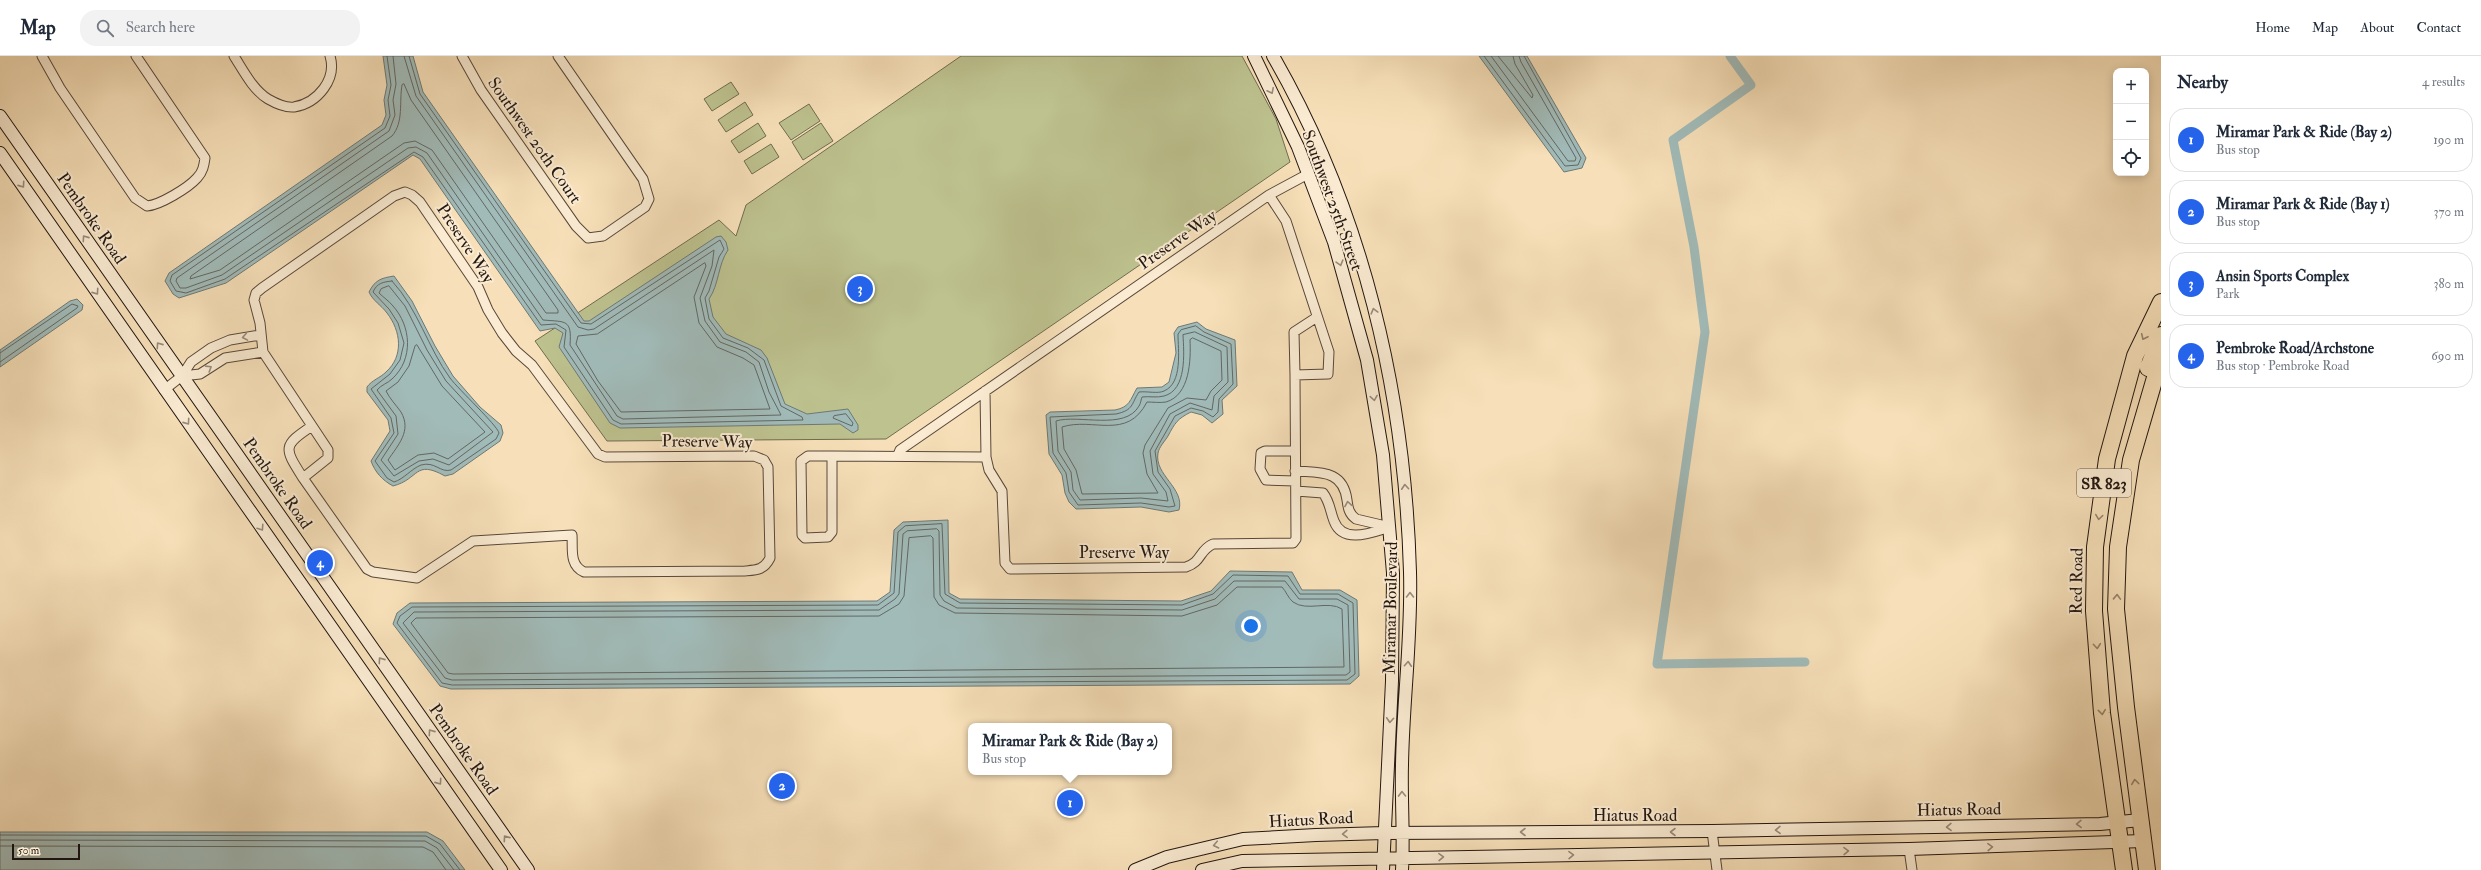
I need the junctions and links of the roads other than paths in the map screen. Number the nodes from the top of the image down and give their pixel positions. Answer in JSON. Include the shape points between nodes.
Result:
{"nodes":[{"id":1,"x":42,"y":56,"type":"edge"},
{"id":2,"x":136,"y":56,"type":"edge"},
{"id":3,"x":234,"y":56,"type":"edge"},
{"id":4,"x":330,"y":56,"type":"edge"},
{"id":5,"x":462,"y":56,"type":"edge"},
{"id":6,"x":558,"y":56,"type":"edge"},
{"id":7,"x":1254,"y":56,"type":"edge"},
{"id":8,"x":1274,"y":56,"type":"edge"},
{"id":9,"x":0,"y":116,"type":"edge"},
{"id":10,"x":0,"y":152,"type":"edge"},
{"id":11,"x":1308,"y":174,"type":"junction"},
{"id":12,"x":1269,"y":195,"type":"junction"},
{"id":13,"x":2161,"y":302,"type":"edge"},
{"id":14,"x":1317,"y":317,"type":"junction"},
{"id":15,"x":260,"y":335,"type":"junction"},
{"id":16,"x":2161,"y":335,"type":"edge"},
{"id":17,"x":230,"y":340,"type":"junction"},
{"id":18,"x":1384,"y":349,"type":"joint"},
{"id":19,"x":263,"y":352,"type":"junction"},
{"id":20,"x":234,"y":356,"type":"junction"},
{"id":21,"x":2161,"y":358,"type":"edge"},
{"id":22,"x":1368,"y":360,"type":"joint"},
{"id":23,"x":1295,"y":375,"type":"junction"},
{"id":24,"x":182,"y":376,"type":"junction"},
{"id":25,"x":164,"y":390,"type":"junction"},
{"id":26,"x":986,"y":391,"type":"junction"},
{"id":27,"x":2146,"y":408,"type":"junction"},
{"id":28,"x":312,"y":426,"type":"junction"},
{"id":29,"x":1294,"y":451,"type":"junction"},
{"id":30,"x":898,"y":455,"type":"junction"},
{"id":31,"x":832,"y":456,"type":"junction"},
{"id":32,"x":986,"y":457,"type":"junction"},
{"id":33,"x":1295,"y":471,"type":"junction"},
{"id":34,"x":303,"y":478,"type":"junction"},
{"id":35,"x":1295,"y":481,"type":"junction"},
{"id":36,"x":1296,"y":491,"type":"junction"},
{"id":37,"x":1390,"y":527,"type":"junction"},
{"id":38,"x":403,"y":692,"type":"junction"},
{"id":39,"x":385,"y":704,"type":"junction"},
{"id":40,"x":2140,"y":820,"type":"junction"},
{"id":41,"x":2118,"y":822,"type":"junction"},
{"id":42,"x":1712,"y":831,"type":"junction"},
{"id":43,"x":1384,"y":833,"type":"junction"},
{"id":44,"x":1403,"y":833,"type":"junction"},
{"id":45,"x":2143,"y":841,"type":"junction"},
{"id":46,"x":2120,"y":843,"type":"junction"},
{"id":47,"x":1909,"y":849,"type":"junction"},
{"id":48,"x":1715,"y":854,"type":"junction"},
{"id":49,"x":1402,"y":858,"type":"junction"},
{"id":50,"x":1383,"y":864,"type":"edge"},
{"id":51,"x":501,"y":870,"type":"edge"},
{"id":52,"x":528,"y":870,"type":"edge"},
{"id":53,"x":1135,"y":870,"type":"edge"},
{"id":54,"x":1202,"y":870,"type":"edge"},
{"id":55,"x":1402,"y":870,"type":"edge"},
{"id":56,"x":1717,"y":870,"type":"edge"},
{"id":57,"x":1912,"y":870,"type":"edge"},
{"id":58,"x":2124,"y":870,"type":"edge"},
{"id":59,"x":2147,"y":870,"type":"edge"}],
"edges":[{"from":1,"to":2,"type":"street","via":[[60,88],[135,198],[147,206],[158,205],[198,178],[205,158]]},
{"from":3,"to":4,"type":"street","via":[[254,85],[267,98],[294,107],[310,100],[323,90],[332,78]]},
{"from":5,"to":6,"type":"street","name":"Southwest 20th Court","via":[[481,90],[576,226],[588,238],[603,236],[645,207],[649,199],[643,179]]},
{"from":7,"to":11,"type":"main road","name":"Southwest 25th Street","one_way":true,"via":[[1298,147]]},
{"from":18,"to":8,"type":"main road","name":"Southwest 25th Street","one_way":true,"via":[[1352,230],[1312,133]]},
{"from":24,"to":9,"type":"main road","name":"Pembroke Road","one_way":true},
{"from":10,"to":25,"type":"main road","one_way":true},
{"from":11,"to":12,"type":"street","name":"Preserve Way"},
{"from":11,"to":22,"type":"main road","name":"Southwest 25th Street","one_way":true,"via":[[1334,242]]},
{"from":12,"to":14,"type":"street","via":[[1286,221]]},
{"from":12,"to":26,"type":"street","name":"Preserve Way"},
{"from":13,"to":41,"type":"highway","name":"Red Road","number":"SR 823","one_way":true,"via":[[2135,356],[2107,459],[2095,547],[2094,619],[2102,713]]},
{"from":14,"to":23,"type":"street","name":"Preserve Way","via":[[1294,332]]},
{"from":14,"to":23,"type":"street","via":[[1329,352],[1330,370],[1328,374]]},
{"from":15,"to":17,"type":"street","one_way":true},
{"from":15,"to":19,"type":"street","name":"Preserve Way"},
{"from":15,"to":34,"type":"street","name":"Preserve Way","via":[[260,323],[254,300],[256,293],[394,196],[405,192],[412,194],[478,287],[502,332],[516,351],[532,365],[598,454],[754,456],[764,460],[768,467],[770,558],[761,570],[584,572],[577,569],[573,563],[572,535],[473,541],[417,578],[373,572],[367,569]]},
{"from":16,"to":27,"type":"highway","via":[[2142,383]]},
{"from":17,"to":20,"type":"street"},
{"from":17,"to":24,"type":"street","via":[[200,354]]},
{"from":44,"to":18,"type":"main road","name":"Miramar Boulevard","one_way":true,"via":[[1402,765],[1410,634],[1410,572],[1403,454]]},
{"from":19,"to":20,"type":"street"},
{"from":19,"to":28,"type":"street","name":"Preserve Way"},
{"from":24,"to":20,"type":"street","one_way":true,"via":[[200,374],[225,358]]},
{"from":21,"to":27,"type":"highway","number":"SR 823"},
{"from":22,"to":37,"type":"main road","name":"Miramar Boulevard","one_way":true,"via":[[1383,455]]},
{"from":23,"to":29,"type":"street","name":"Preserve Way"},
{"from":24,"to":25,"type":"street"},
{"from":38,"to":24,"type":"main road","name":"Pembroke Road","one_way":true},
{"from":25,"to":39,"type":"main road","one_way":true},
{"from":26,"to":30,"type":"street","name":"Preserve Way","via":[[900,450]]},
{"from":26,"to":32,"type":"street","name":"Preserve Way"},
{"from":40,"to":27,"type":"highway","number":"SR 823","one_way":true,"via":[[2116,609],[2118,547],[2131,460]]},
{"from":28,"to":34,"type":"street","via":[[292,439],[287,449],[288,456]]},
{"from":28,"to":34,"type":"street","name":"Preserve Way","via":[[328,450],[328,458]]},
{"from":29,"to":33,"type":"street","name":"Preserve Way"},
{"from":29,"to":35,"type":"street","via":[[1260,453],[1260,469],[1266,480]]},
{"from":30,"to":31,"type":"street"},
{"from":30,"to":32,"type":"street"},
{"from":31,"to":31,"type":"street","via":[[808,456],[801,461],[802,535],[805,538],[828,537],[832,532]]},
{"from":32,"to":36,"type":"street","name":"Preserve Way","via":[[990,470],[1002,488],[1005,563],[1010,568],[1186,567],[1198,561],[1203,551],[1213,544],[1293,543],[1296,539]]},
{"from":33,"to":35,"type":"street","name":"Preserve Way"},
{"from":37,"to":33,"type":"street","one_way":true,"via":[[1356,519],[1351,515],[1346,489],[1340,480],[1332,475]]},
{"from":35,"to":36,"type":"street","name":"Preserve Way"},
{"from":36,"to":37,"type":"street","via":[[1323,493],[1330,502],[1335,524],[1342,532],[1364,535]]},
{"from":37,"to":43,"type":"main road","name":"Miramar Boulevard","one_way":true,"via":[[1393,573],[1392,681]]},
{"from":38,"to":39,"type":"main road"},
{"from":52,"to":38,"type":"main road","name":"Pembroke Road","one_way":true},
{"from":39,"to":51,"type":"main road","one_way":true},
{"from":40,"to":41,"type":"main road","name":"Hiatus Road"},
{"from":40,"to":45,"type":"highway","number":"SR 823"},
{"from":41,"to":42,"type":"main road","name":"Hiatus Road","one_way":true},
{"from":41,"to":46,"type":"highway","name":"Red Road","number":"SR 823"},
{"from":42,"to":44,"type":"main road","name":"Hiatus Road","one_way":true},
{"from":42,"to":48,"type":"street"},
{"from":43,"to":44,"type":"main road","name":"Hiatus Road"},
{"from":43,"to":50,"type":"main road","name":"Miramar Boulevard"},
{"from":43,"to":53,"type":"main road","name":"Hiatus Road","one_way":true,"via":[[1243,840],[1167,858]]},
{"from":44,"to":49,"type":"main road","name":"Miramar Boulevard"},
{"from":45,"to":46,"type":"main road"},
{"from":45,"to":59,"type":"highway","number":"SR 823"},
{"from":47,"to":46,"type":"main road","one_way":true},
{"from":46,"to":58,"type":"highway","name":"Red Road","number":"SR 823"},
{"from":48,"to":47,"type":"main road","one_way":true},
{"from":47,"to":57,"type":"street"},
{"from":49,"to":48,"type":"main road","one_way":true},
{"from":48,"to":56,"type":"street"},
{"from":49,"to":50,"type":"main road"},
{"from":49,"to":55,"type":"main road","name":"Miramar Boulevard"},
{"from":50,"to":54,"type":"main road","via":[[1242,861]]}]}
